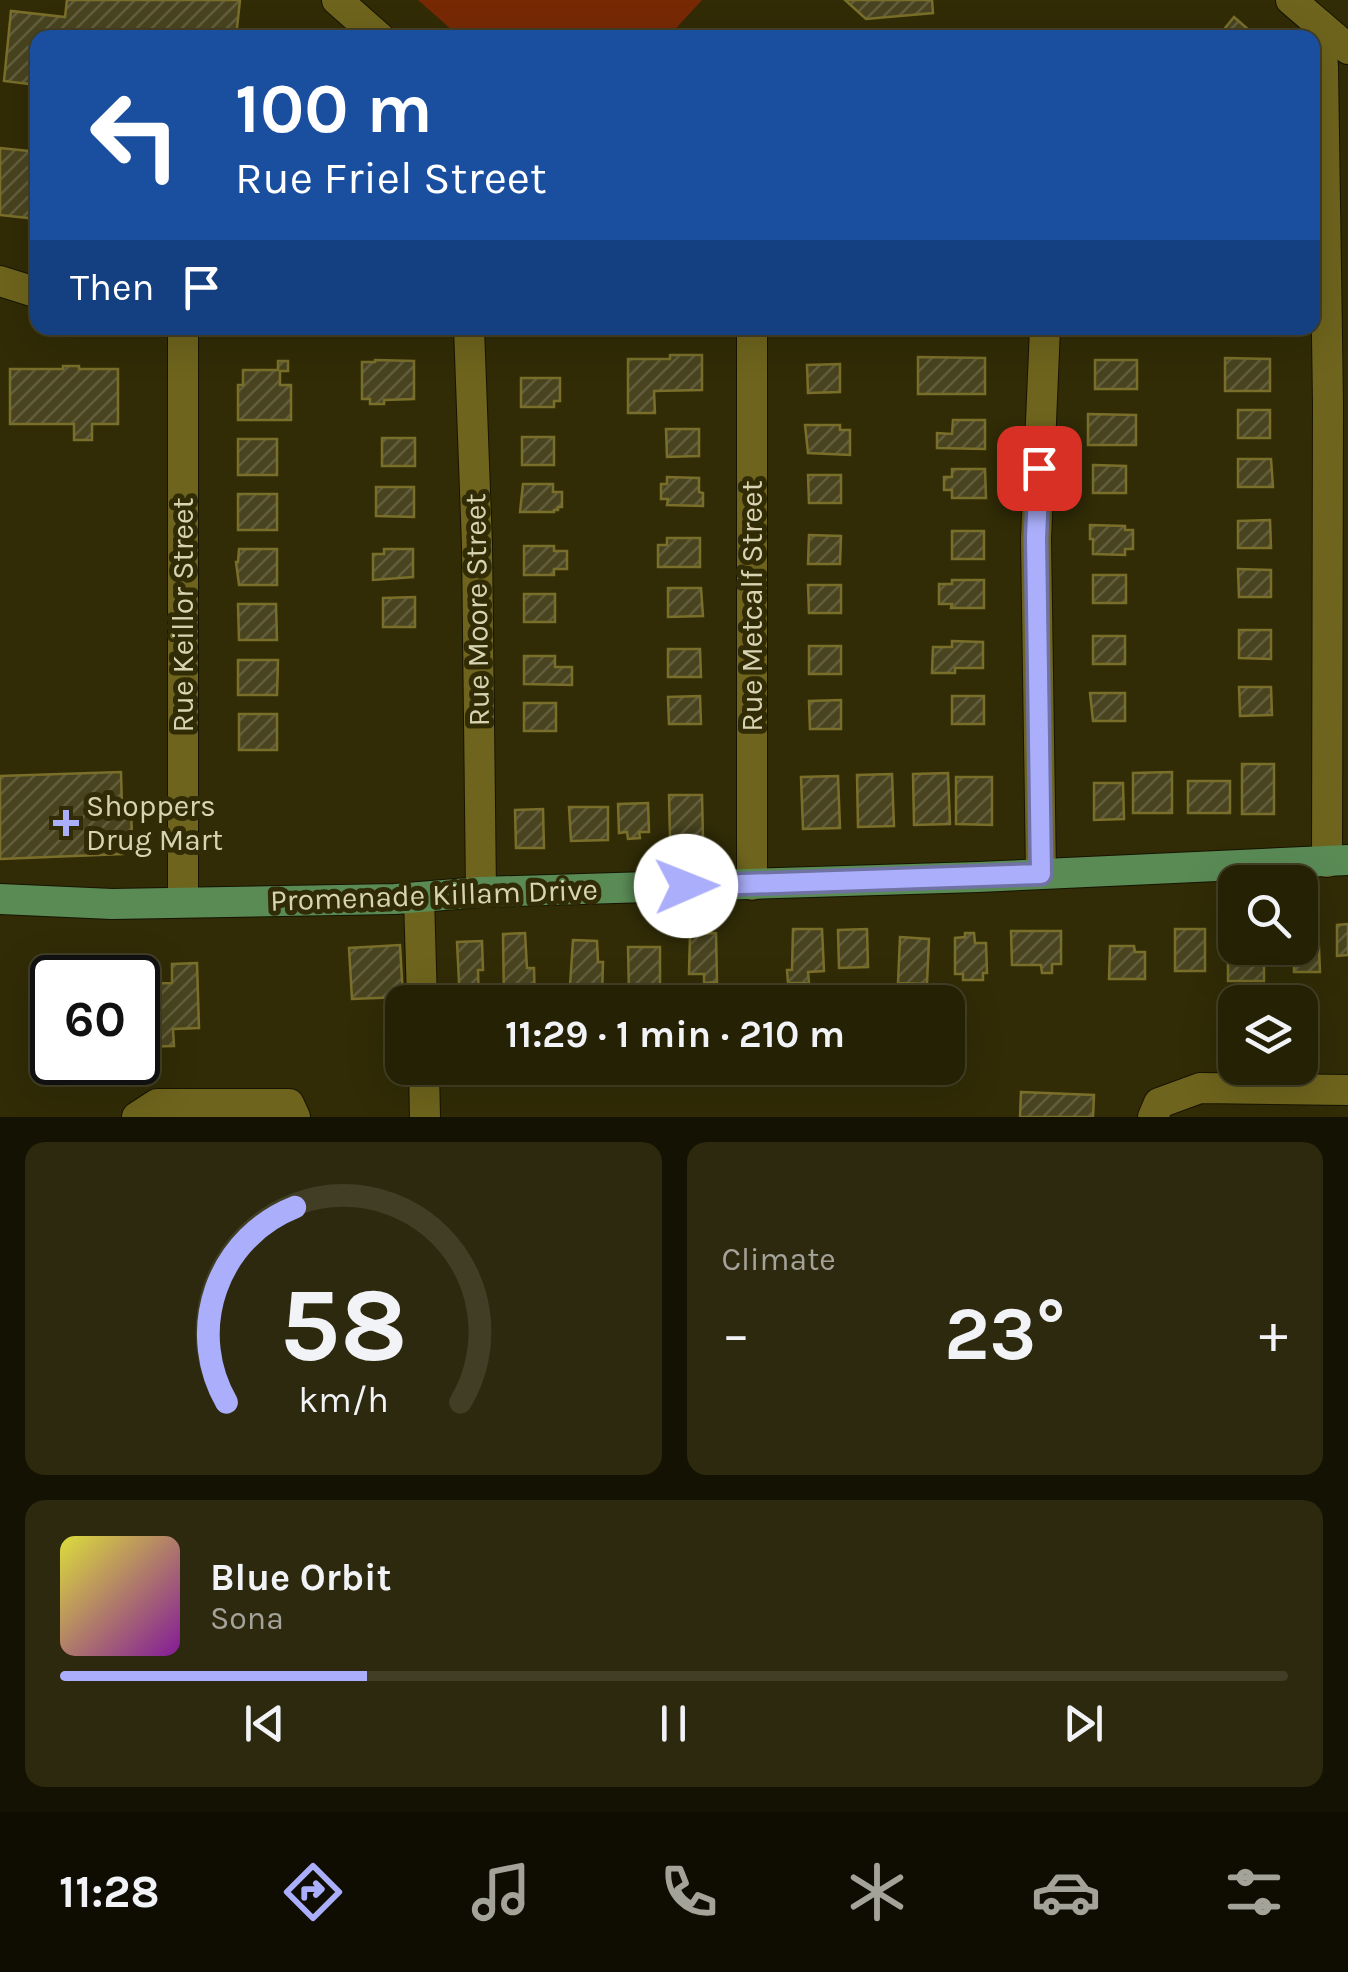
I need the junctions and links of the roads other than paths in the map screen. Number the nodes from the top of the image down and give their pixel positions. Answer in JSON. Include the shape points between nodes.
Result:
{"nodes":[{"id":1,"x":337,"y":0,"type":"edge"},
{"id":2,"x":1291,"y":0,"type":"edge"},
{"id":3,"x":1320,"y":25,"type":"junction"},
{"id":4,"x":371,"y":30,"type":"edge"},
{"id":5,"x":1348,"y":49,"type":"edge"},
{"id":6,"x":0,"y":281,"type":"edge"},
{"id":7,"x":30,"y":290,"type":"edge"},
{"id":8,"x":1320,"y":299,"type":"edge"},
{"id":9,"x":183,"y":335,"type":"edge"},
{"id":10,"x":469,"y":335,"type":"edge"},
{"id":11,"x":752,"y":335,"type":"edge"},
{"id":12,"x":1045,"y":335,"type":"edge"},
{"id":13,"x":1338,"y":861,"type":"edge"},
{"id":14,"x":1041,"y":874,"type":"junction"},
{"id":15,"x":752,"y":884,"type":"junction"},
{"id":16,"x":481,"y":892,"type":"junction"},
{"id":17,"x":419,"y":897,"type":"junction"},
{"id":18,"x":2,"y":899,"type":"edge"},
{"id":19,"x":183,"y":902,"type":"junction"},
{"id":20,"x":422,"y":985,"type":"edge"},
{"id":21,"x":424,"y":1085,"type":"edge"},
{"id":22,"x":1348,"y":1090,"type":"edge"},
{"id":23,"x":1156,"y":1110,"type":"edge"},
{"id":24,"x":137,"y":1117,"type":"edge"},
{"id":25,"x":294,"y":1117,"type":"edge"},
{"id":26,"x":425,"y":1117,"type":"edge"}],
"edges":[{"from":1,"to":4,"type":"street"},
{"from":2,"to":3,"type":"street"},
{"from":3,"to":5,"type":"street"},
{"from":3,"to":8,"type":"street"},
{"from":6,"to":7,"type":"street"},
{"from":8,"to":13,"type":"street"},
{"from":9,"to":19,"type":"street","name":"Rue Keillor Street","via":[[170,740]]},
{"from":10,"to":16,"type":"street","name":"Rue Moore Street"},
{"from":11,"to":15,"type":"street","name":"Rue Metcalf Street"},
{"from":12,"to":14,"type":"street","via":[[1036,538]]},
{"from":13,"to":14,"type":"main road","name":"Promenade Killam Drive"},
{"from":14,"to":15,"type":"main road","name":"Promenade Killam Drive"},
{"from":15,"to":16,"type":"main road","name":"Promenade Killam Drive"},
{"from":16,"to":17,"type":"main road","name":"Promenade Killam Drive"},
{"from":17,"to":19,"type":"main road","name":"Promenade Killam Drive"},
{"from":17,"to":20,"type":"street"},
{"from":18,"to":19,"type":"main road","name":"Promenade Killam Drive"},
{"from":21,"to":26,"type":"street"},
{"from":22,"to":23,"type":"street","via":[[1200,1088]]},
{"from":24,"to":25,"type":"street","via":[[157,1104],[288,1104]]}]}
